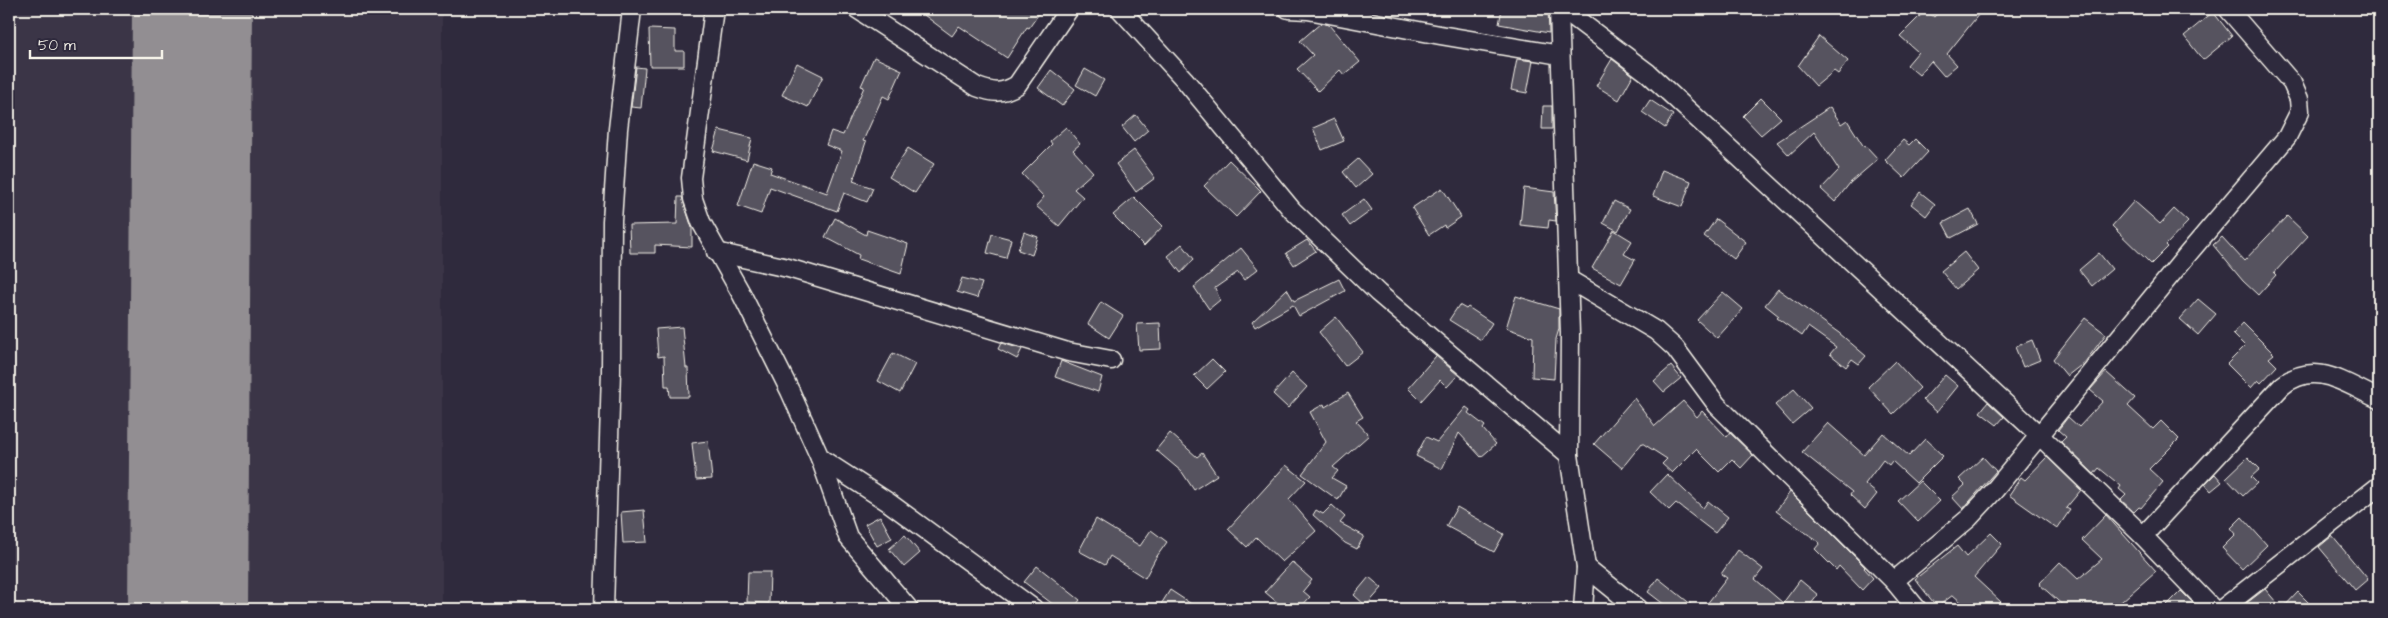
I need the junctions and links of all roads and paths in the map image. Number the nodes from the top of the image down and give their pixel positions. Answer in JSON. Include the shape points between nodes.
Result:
{"nodes":[{"id":1,"x":632,"y":9,"type":"edge"},
{"id":2,"x":714,"y":9,"type":"edge"},
{"id":3,"x":857,"y":9,"type":"edge"},
{"id":4,"x":1069,"y":9,"type":"edge"},
{"id":5,"x":1120,"y":9,"type":"edge"},
{"id":6,"x":1288,"y":9,"type":"edge"},
{"id":7,"x":1561,"y":9,"type":"edge"},
{"id":8,"x":2228,"y":9,"type":"edge"},
{"id":9,"x":1560,"y":55,"type":"junction"},
{"id":10,"x":716,"y":252,"type":"junction"},
{"id":11,"x":1568,"y":279,"type":"junction"},
{"id":12,"x":1110,"y":360,"type":"dead end"},
{"id":13,"x":2379,"y":399,"type":"edge"},
{"id":14,"x":2038,"y":434,"type":"junction"},
{"id":15,"x":1569,"y":455,"type":"junction"},
{"id":16,"x":820,"y":458,"type":"junction"},
{"id":17,"x":2379,"y":486,"type":"edge"},
{"id":18,"x":2144,"y":536,"type":"junction"},
{"id":19,"x":1586,"y":567,"type":"junction"},
{"id":20,"x":1894,"y":581,"type":"junction"},
{"id":21,"x":604,"y":609,"type":"edge"},
{"id":22,"x":909,"y":609,"type":"edge"},
{"id":23,"x":1034,"y":609,"type":"edge"},
{"id":24,"x":1583,"y":609,"type":"edge"},
{"id":25,"x":1638,"y":609,"type":"edge"},
{"id":26,"x":1916,"y":609,"type":"edge"},
{"id":27,"x":2213,"y":609,"type":"edge"},
{"id":28,"x":2222,"y":609,"type":"edge"}],
"edges":[{"from":1,"to":21,"type":"street","via":[[618,130],[612,221]]},
{"from":2,"to":10,"type":"street","via":[[691,178],[700,222]]},
{"from":3,"to":4,"type":"street","via":[[977,87],[994,93],[1017,85]]},
{"from":5,"to":15,"type":"street","via":[[1184,79],[1292,210],[1378,292]]},
{"from":6,"to":9,"type":"street"},
{"from":7,"to":9,"type":"street"},
{"from":7,"to":14,"type":"street","via":[[1648,72]]},
{"from":8,"to":14,"type":"street","via":[[2292,83],[2300,111],[2287,137]]},
{"from":9,"to":11,"type":"street"},
{"from":10,"to":12,"type":"street","via":[[788,268],[1068,352]]},
{"from":10,"to":16,"type":"street","via":[[775,359]]},
{"from":11,"to":15,"type":"street"},
{"from":11,"to":20,"type":"street","via":[[1656,331],[1675,348],[1717,405]]},
{"from":13,"to":18,"type":"street","via":[[2323,374],[2309,372],[2292,378]]},
{"from":14,"to":18,"type":"street"},
{"from":14,"to":20,"type":"street","via":[[1993,492],[1968,518]]},
{"from":15,"to":19,"type":"street"},
{"from":16,"to":22,"type":"street","via":[[848,537]]},
{"from":16,"to":23,"type":"street","via":[[888,502]]},
{"from":17,"to":28,"type":"street"},
{"from":18,"to":27,"type":"street"},
{"from":19,"to":24,"type":"street"},
{"from":19,"to":25,"type":"street"},
{"from":20,"to":26,"type":"street"}]}
